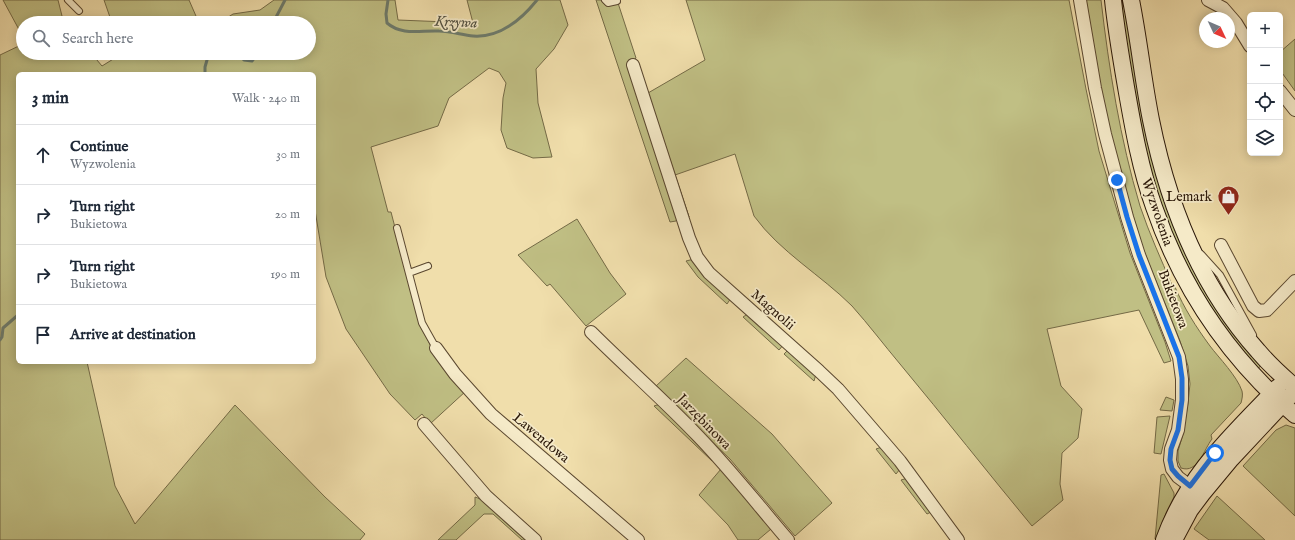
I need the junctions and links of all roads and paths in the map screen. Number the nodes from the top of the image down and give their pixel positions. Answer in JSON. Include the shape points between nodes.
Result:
{"nodes":[{"id":1,"x":68,"y":0,"type":"edge"},
{"id":2,"x":605,"y":0,"type":"edge"},
{"id":3,"x":1080,"y":0,"type":"edge"},
{"id":4,"x":1113,"y":0,"type":"edge"},
{"id":5,"x":1131,"y":0,"type":"edge"},
{"id":6,"x":1208,"y":0,"type":"edge"},
{"id":7,"x":617,"y":1,"type":"dead end"},
{"id":8,"x":78,"y":11,"type":"dead end"},
{"id":9,"x":1247,"y":41,"type":"edge"},
{"id":10,"x":633,"y":65,"type":"dead end"},
{"id":11,"x":1283,"y":95,"type":"edge"},
{"id":12,"x":1295,"y":110,"type":"edge"},
{"id":13,"x":397,"y":228,"type":"dead end"},
{"id":14,"x":1221,"y":245,"type":"dead end"},
{"id":15,"x":428,"y":266,"type":"dead end"},
{"id":16,"x":409,"y":273,"type":"junction"},
{"id":17,"x":1295,"y":281,"type":"edge"},
{"id":18,"x":591,"y":332,"type":"dead end"},
{"id":19,"x":436,"y":348,"type":"joint"},
{"id":20,"x":1292,"y":386,"type":"edge"},
{"id":21,"x":1277,"y":399,"type":"junction"},
{"id":22,"x":1295,"y":415,"type":"edge"},
{"id":23,"x":424,"y":424,"type":"dead end"},
{"id":24,"x":1190,"y":486,"type":"junction"},
{"id":25,"x":534,"y":540,"type":"edge"},
{"id":26,"x":638,"y":540,"type":"edge"},
{"id":27,"x":788,"y":540,"type":"edge"},
{"id":28,"x":958,"y":540,"type":"edge"},
{"id":29,"x":1164,"y":540,"type":"edge"},
{"id":30,"x":1174,"y":540,"type":"edge"}],
"edges":[{"from":1,"to":8,"type":"lane"},
{"from":2,"to":7,"type":"lane","via":[[608,3]]},
{"from":3,"to":24,"type":"street","name":"Bukietowa","via":[[1104,134],[1127,217],[1179,357],[1182,400],[1170,460],[1175,473]]},
{"from":4,"to":21,"type":"main road","name":"Wyzwolenia","via":[[1139,155],[1165,237],[1177,265],[1202,308],[1234,354]]},
{"from":5,"to":20,"type":"main road","name":"Wyzwolenia","via":[[1158,152],[1187,240],[1204,275],[1223,305],[1249,341]]},
{"from":6,"to":9,"type":"street","via":[[1223,8]]},
{"from":10,"to":28,"type":"street","name":"Magnolii","via":[[689,238],[703,266],[829,380],[900,461]]},
{"from":11,"to":12,"type":"street"},
{"from":13,"to":16,"type":"lane"},
{"from":14,"to":17,"type":"street","via":[[1253,306],[1259,310],[1267,310]]},
{"from":15,"to":16,"type":"lane"},
{"from":16,"to":19,"type":"lane","via":[[422,324]]},
{"from":18,"to":27,"type":"street","name":"Jarzębinowa","via":[[713,452]]},
{"from":19,"to":26,"type":"street","name":"Lawendowa","via":[[455,374],[491,414]]},
{"from":20,"to":21,"type":"main road","name":"Wyzwolenia"},
{"from":21,"to":22,"type":"main road"},
{"from":21,"to":24,"type":"main road","name":"Wyzwolenia","via":[[1255,410],[1215,453]]},
{"from":21,"to":30,"type":"main road","name":"Wyzwolenia","via":[[1190,510]]},
{"from":23,"to":25,"type":"street","via":[[486,496]]},
{"from":24,"to":29,"type":"main road","name":"Wyzwolenia"}]}
